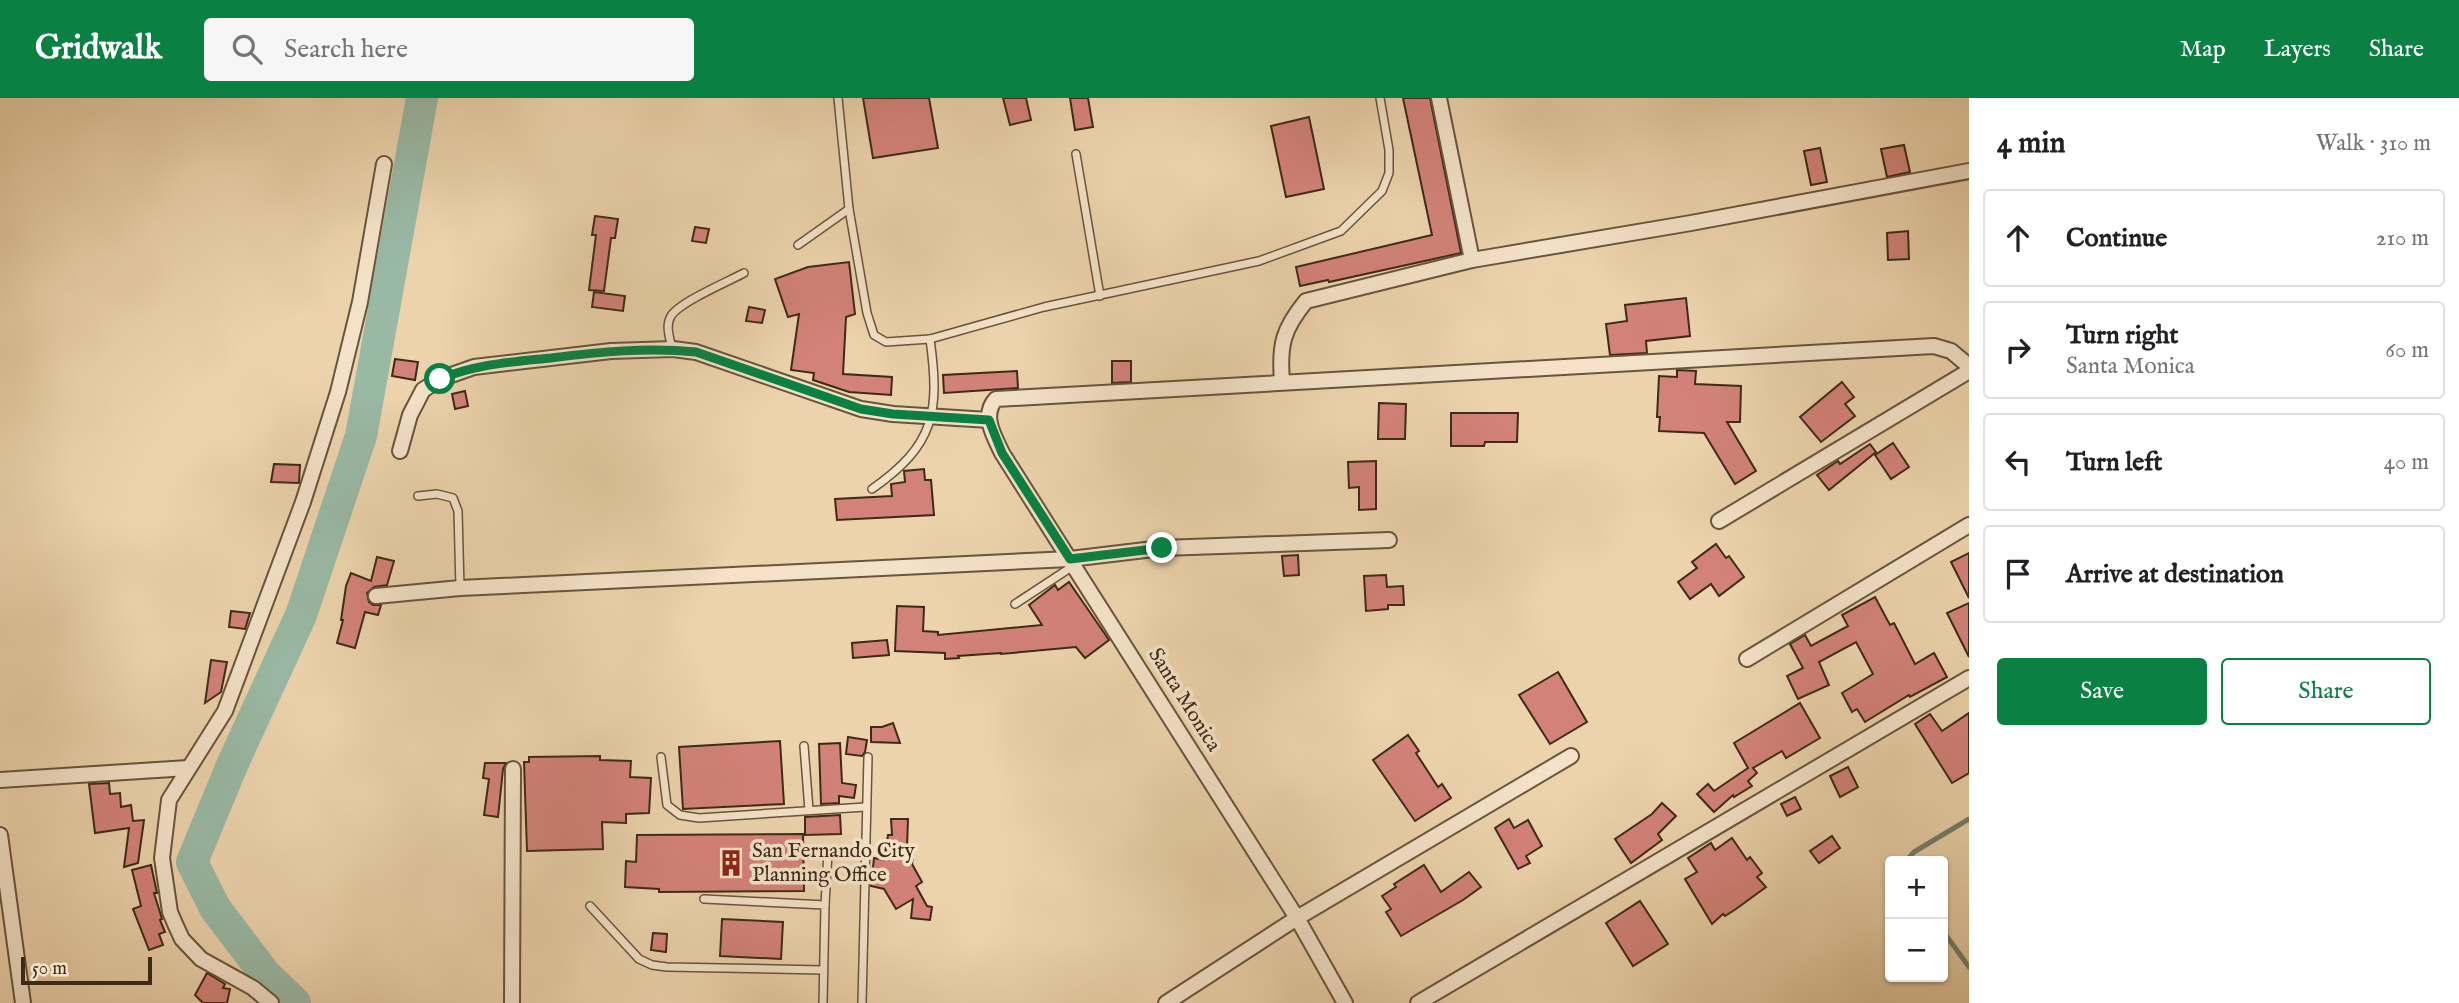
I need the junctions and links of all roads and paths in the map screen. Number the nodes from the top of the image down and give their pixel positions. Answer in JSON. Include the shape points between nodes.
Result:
{"nodes":[{"id":1,"x":838,"y":98,"type":"edge"},
{"id":2,"x":1380,"y":98,"type":"edge"},
{"id":3,"x":1439,"y":98,"type":"edge"},
{"id":4,"x":1076,"y":154,"type":"dead end"},
{"id":5,"x":384,"y":164,"type":"dead end"},
{"id":6,"x":1969,"y":171,"type":"edge"},
{"id":7,"x":849,"y":209,"type":"junction"},
{"id":8,"x":798,"y":244,"type":"dead end"},
{"id":9,"x":1472,"y":260,"type":"junction"},
{"id":10,"x":744,"y":273,"type":"dead end"},
{"id":11,"x":1100,"y":296,"type":"junction"},
{"id":12,"x":930,"y":339,"type":"junction"},
{"id":13,"x":673,"y":349,"type":"junction"},
{"id":14,"x":1969,"y":369,"type":"edge"},
{"id":15,"x":1282,"y":381,"type":"junction"},
{"id":16,"x":932,"y":416,"type":"junction"},
{"id":17,"x":989,"y":420,"type":"junction"},
{"id":18,"x":400,"y":451,"type":"dead end"},
{"id":19,"x":872,"y":489,"type":"dead end"},
{"id":20,"x":418,"y":496,"type":"dead end"},
{"id":21,"x":1719,"y":522,"type":"dead end"},
{"id":22,"x":1969,"y":524,"type":"edge"},
{"id":23,"x":1389,"y":540,"type":"dead end"},
{"id":24,"x":1072,"y":562,"type":"junction"},
{"id":25,"x":460,"y":588,"type":"junction"},
{"id":26,"x":376,"y":596,"type":"dead end"},
{"id":27,"x":1015,"y":604,"type":"dead end"},
{"id":28,"x":1747,"y":659,"type":"dead end"},
{"id":29,"x":1969,"y":678,"type":"edge"},
{"id":30,"x":804,"y":746,"type":"dead end"},
{"id":31,"x":1571,"y":756,"type":"dead end"},
{"id":32,"x":661,"y":757,"type":"dead end"},
{"id":33,"x":868,"y":757,"type":"dead end"},
{"id":34,"x":188,"y":768,"type":"junction"},
{"id":35,"x":513,"y":769,"type":"dead end"},
{"id":36,"x":0,"y":780,"type":"edge"},
{"id":37,"x":865,"y":807,"type":"junction"},
{"id":38,"x":809,"y":810,"type":"junction"},
{"id":39,"x":0,"y":837,"type":"edge"},
{"id":40,"x":828,"y":852,"type":"dead end"},
{"id":41,"x":705,"y":899,"type":"dead end"},
{"id":42,"x":825,"y":905,"type":"junction"},
{"id":43,"x":590,"y":906,"type":"dead end"},
{"id":44,"x":1297,"y":918,"type":"junction"},
{"id":45,"x":823,"y":970,"type":"junction"},
{"id":46,"x":23,"y":1003,"type":"edge"},
{"id":47,"x":271,"y":1003,"type":"edge"},
{"id":48,"x":512,"y":1003,"type":"edge"},
{"id":49,"x":823,"y":1003,"type":"edge"},
{"id":50,"x":862,"y":1003,"type":"edge"},
{"id":51,"x":1166,"y":1003,"type":"edge"},
{"id":52,"x":1345,"y":1003,"type":"edge"},
{"id":53,"x":1418,"y":1003,"type":"edge"}],
"edges":[{"from":1,"to":7,"type":"lane"},
{"from":2,"to":11,"type":"lane","via":[[1389,173],[1382,191],[1341,231],[1259,261]]},
{"from":3,"to":9,"type":"street"},
{"from":4,"to":11,"type":"lane"},
{"from":5,"to":34,"type":"street","via":[[360,302],[338,392],[303,502],[225,711]]},
{"from":6,"to":9,"type":"street"},
{"from":7,"to":8,"type":"lane"},
{"from":7,"to":12,"type":"lane","via":[[874,335],[886,342]]},
{"from":9,"to":15,"type":"street","via":[[1306,301],[1284,332]]},
{"from":10,"to":13,"type":"lane","via":[[678,308],[667,329]]},
{"from":11,"to":12,"type":"lane"},
{"from":12,"to":16,"type":"lane","via":[[935,375]]},
{"from":13,"to":16,"type":"street","via":[[696,352],[861,409]]},
{"from":13,"to":18,"type":"street","via":[[584,354],[474,367],[453,374],[423,390]]},
{"from":14,"to":15,"type":"street","via":[[1962,358],[1934,346]]},
{"from":14,"to":21,"type":"street"},
{"from":15,"to":17,"type":"street","via":[[996,399]]},
{"from":16,"to":17,"type":"street"},
{"from":16,"to":19,"type":"lane","via":[[910,458]]},
{"from":17,"to":24,"type":"street","name":"Santa Monica","via":[[1002,453]]},
{"from":20,"to":25,"type":"lane","via":[[453,498],[458,511]]},
{"from":22,"to":28,"type":"street"},
{"from":23,"to":24,"type":"street","via":[[1162,548]]},
{"from":24,"to":25,"type":"street"},
{"from":24,"to":27,"type":"lane"},
{"from":24,"to":44,"type":"street","name":"Santa Monica"},
{"from":25,"to":26,"type":"street"},
{"from":29,"to":53,"type":"street"},
{"from":30,"to":38,"type":"lane"},
{"from":31,"to":44,"type":"street"},
{"from":32,"to":38,"type":"lane","via":[[667,805],[680,815],[699,818]]},
{"from":33,"to":37,"type":"lane"},
{"from":34,"to":36,"type":"street"},
{"from":34,"to":47,"type":"street","via":[[169,800],[162,858],[170,912],[183,939],[201,959]]},
{"from":35,"to":48,"type":"street"},
{"from":37,"to":38,"type":"lane"},
{"from":37,"to":50,"type":"lane"},
{"from":39,"to":46,"type":"street"},
{"from":40,"to":42,"type":"lane"},
{"from":41,"to":42,"type":"lane"},
{"from":42,"to":45,"type":"lane"},
{"from":43,"to":45,"type":"lane","via":[[639,959],[652,965]]},
{"from":44,"to":51,"type":"street"},
{"from":44,"to":52,"type":"street","name":"Santa Monica"},
{"from":45,"to":49,"type":"lane"}]}
